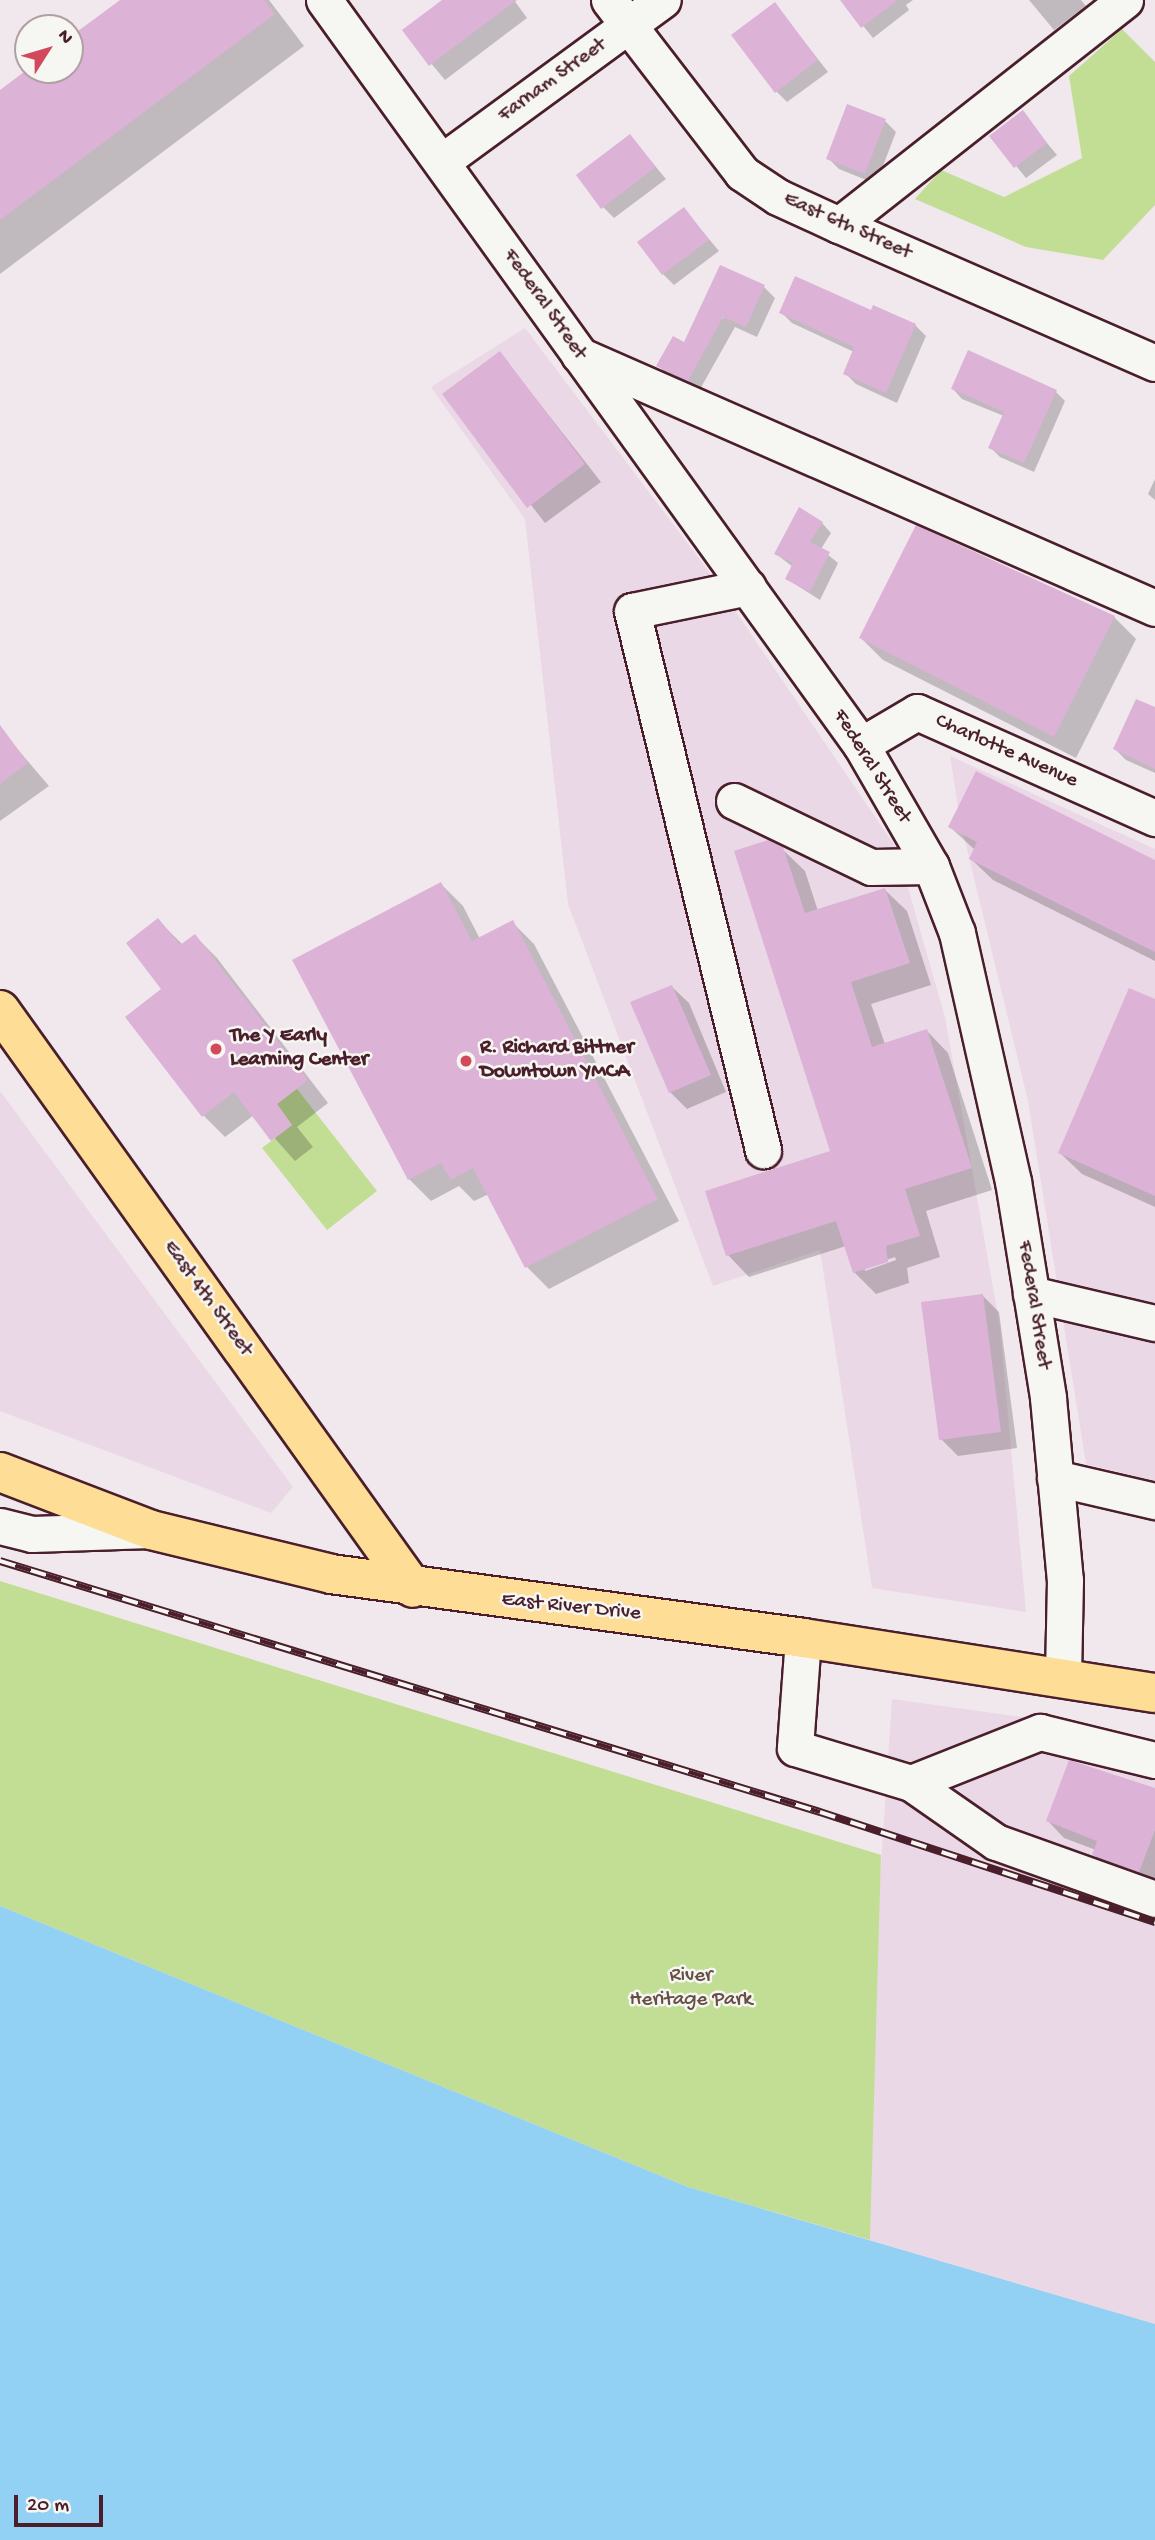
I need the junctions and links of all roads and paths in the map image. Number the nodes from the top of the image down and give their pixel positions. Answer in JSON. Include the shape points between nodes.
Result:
{"nodes":[{"id":1,"x":324,"y":0,"type":"edge"},
{"id":2,"x":663,"y":0,"type":"edge"},
{"id":3,"x":1125,"y":0,"type":"edge"},
{"id":4,"x":619,"y":13,"type":"edge"},
{"id":5,"x":443,"y":160,"type":"junction"},
{"id":6,"x":839,"y":225,"type":"junction"},
{"id":7,"x":579,"y":355,"type":"junction"},
{"id":8,"x":1155,"y":363,"type":"edge"},
{"id":9,"x":748,"y":587,"type":"junction"},
{"id":10,"x":1155,"y":608,"type":"edge"},
{"id":11,"x":861,"y":745,"type":"junction"},
{"id":12,"x":734,"y":801,"type":"dead end"},
{"id":13,"x":1155,"y":818,"type":"edge"},
{"id":14,"x":931,"y":866,"type":"junction"},
{"id":15,"x":0,"y":1010,"type":"edge"},
{"id":16,"x":764,"y":1150,"type":"dead end"},
{"id":17,"x":1031,"y":1294,"type":"junction"},
{"id":18,"x":1155,"y":1323,"type":"edge"},
{"id":19,"x":0,"y":1472,"type":"edge"},
{"id":20,"x":1055,"y":1478,"type":"junction"},
{"id":21,"x":1155,"y":1501,"type":"edge"},
{"id":22,"x":0,"y":1526,"type":"edge"},
{"id":23,"x":151,"y":1530,"type":"junction"},
{"id":24,"x":413,"y":1588,"type":"junction"},
{"id":25,"x":803,"y":1638,"type":"junction"},
{"id":26,"x":1063,"y":1678,"type":"junction"},
{"id":27,"x":1155,"y":1693,"type":"edge"},
{"id":28,"x":1155,"y":1760,"type":"edge"},
{"id":29,"x":911,"y":1783,"type":"junction"},
{"id":30,"x":1155,"y":1899,"type":"edge"}],
"edges":[{"from":1,"to":5,"type":"street","name":"Federal Street"},
{"from":2,"to":4,"type":"street","name":"Farnam Street"},
{"from":3,"to":6,"type":"street"},
{"from":4,"to":5,"type":"street","name":"Farnam Street"},
{"from":4,"to":6,"type":"street","name":"East 6th Street","via":[[742,173],[778,197]]},
{"from":5,"to":7,"type":"street","name":"Federal Street"},
{"from":6,"to":8,"type":"street","name":"East 6th Street"},
{"from":7,"to":9,"type":"street","name":"Federal Street"},
{"from":7,"to":10,"type":"street"},
{"from":9,"to":11,"type":"street","name":"Federal Street"},
{"from":9,"to":16,"type":"street","via":[[632,611]]},
{"from":11,"to":13,"type":"street","name":"Charlotte Avenue","via":[[917,712]]},
{"from":11,"to":14,"type":"street","name":"Federal Street"},
{"from":12,"to":14,"type":"street","via":[[871,867]]},
{"from":14,"to":17,"type":"street","name":"Federal Street","via":[[957,933],[1013,1181]]},
{"from":15,"to":24,"type":"main road","name":"East 4th Street"},
{"from":17,"to":18,"type":"street"},
{"from":17,"to":20,"type":"street","name":"Federal Street"},
{"from":19,"to":23,"type":"main road","name":"East River Drive"},
{"from":20,"to":21,"type":"street"},
{"from":20,"to":26,"type":"street","name":"Federal Street","via":[[1065,1580]]},
{"from":22,"to":23,"type":"street","via":[[32,1534]]},
{"from":23,"to":24,"type":"main road","name":"East River Drive","via":[[239,1555]]},
{"from":24,"to":25,"type":"main road","name":"East River Drive"},
{"from":25,"to":26,"type":"main road","name":"East River Drive"},
{"from":25,"to":29,"type":"street","via":[[795,1748]]},
{"from":26,"to":27,"type":"main road","name":"East River Drive"},
{"from":28,"to":29,"type":"street","via":[[1041,1732]]},
{"from":29,"to":30,"type":"street","via":[[996,1842]]}]}
